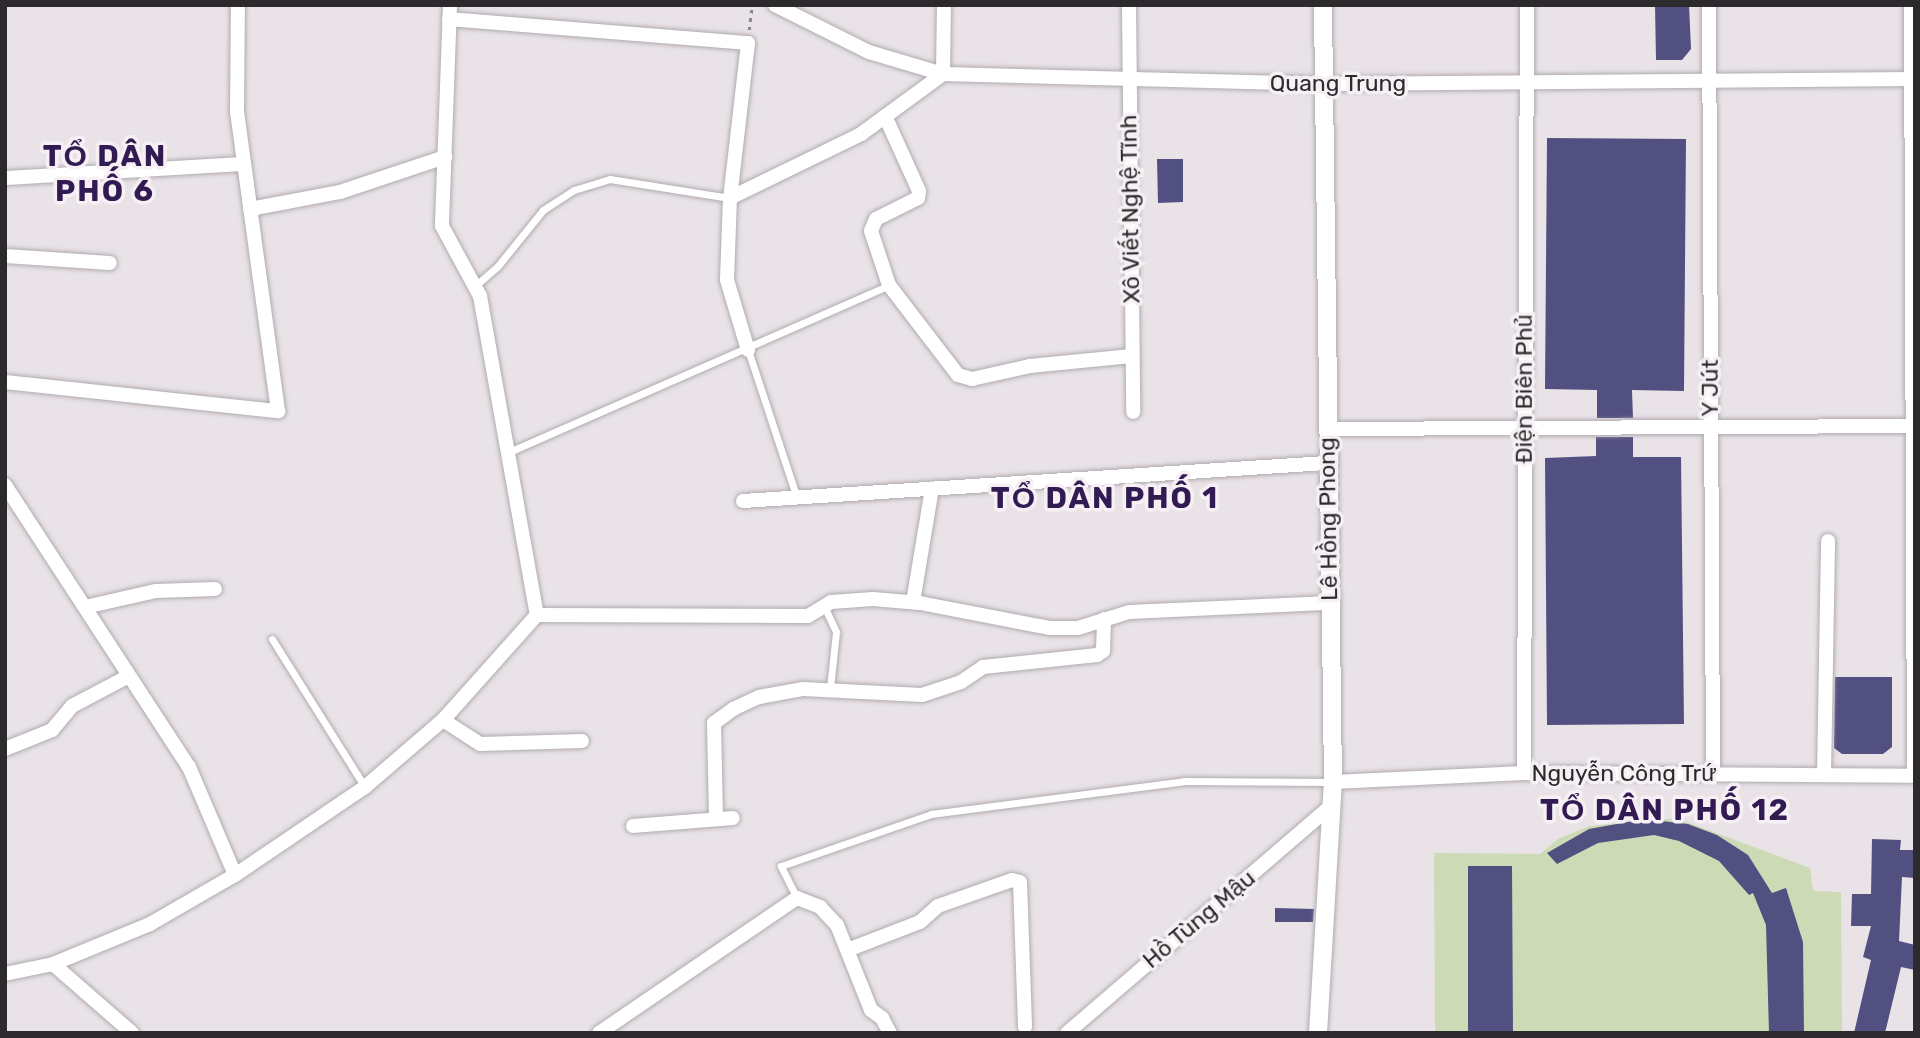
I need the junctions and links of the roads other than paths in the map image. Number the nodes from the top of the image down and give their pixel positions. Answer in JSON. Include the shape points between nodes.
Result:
{"nodes":[{"id":1,"x":238,"y":5,"type":"edge"},
{"id":2,"x":775,"y":5,"type":"edge"},
{"id":3,"x":944,"y":5,"type":"edge"},
{"id":4,"x":1129,"y":5,"type":"edge"},
{"id":5,"x":1323,"y":5,"type":"edge"},
{"id":6,"x":1527,"y":5,"type":"edge"},
{"id":7,"x":1709,"y":5,"type":"edge"},
{"id":8,"x":1910,"y":5,"type":"edge"},
{"id":9,"x":450,"y":12,"type":"edge"},
{"id":10,"x":943,"y":74,"type":"junction"},
{"id":11,"x":1914,"y":79,"type":"edge"},
{"id":12,"x":1128,"y":80,"type":"junction"},
{"id":13,"x":1709,"y":81,"type":"junction"},
{"id":14,"x":1528,"y":82,"type":"junction"},
{"id":15,"x":1323,"y":84,"type":"junction"},
{"id":16,"x":885,"y":116,"type":"junction"},
{"id":17,"x":444,"y":157,"type":"junction"},
{"id":18,"x":244,"y":164,"type":"junction"},
{"id":19,"x":5,"y":178,"type":"edge"},
{"id":20,"x":730,"y":198,"type":"junction"},
{"id":21,"x":250,"y":209,"type":"junction"},
{"id":22,"x":5,"y":256,"type":"edge"},
{"id":23,"x":110,"y":263,"type":"dead end"},
{"id":24,"x":889,"y":285,"type":"junction"},
{"id":25,"x":475,"y":286,"type":"junction"},
{"id":26,"x":748,"y":350,"type":"junction"},
{"id":27,"x":1132,"y":356,"type":"junction"},
{"id":28,"x":5,"y":382,"type":"edge"},
{"id":29,"x":1133,"y":412,"type":"dead end"},
{"id":30,"x":1914,"y":426,"type":"edge"},
{"id":31,"x":1710,"y":427,"type":"junction"},
{"id":32,"x":1523,"y":428,"type":"junction"},
{"id":33,"x":1326,"y":429,"type":"junction"},
{"id":34,"x":508,"y":452,"type":"junction"},
{"id":35,"x":1326,"y":463,"type":"junction"},
{"id":36,"x":5,"y":485,"type":"edge"},
{"id":37,"x":932,"y":488,"type":"junction"},
{"id":38,"x":797,"y":499,"type":"junction"},
{"id":39,"x":743,"y":501,"type":"dead end"},
{"id":40,"x":1828,"y":541,"type":"dead end"},
{"id":41,"x":215,"y":589,"type":"dead end"},
{"id":42,"x":913,"y":602,"type":"junction"},
{"id":43,"x":1330,"y":603,"type":"junction"},
{"id":44,"x":824,"y":605,"type":"junction"},
{"id":45,"x":85,"y":607,"type":"junction"},
{"id":46,"x":537,"y":615,"type":"junction"},
{"id":47,"x":1104,"y":619,"type":"junction"},
{"id":48,"x":272,"y":639,"type":"dead end"},
{"id":49,"x":129,"y":676,"type":"junction"},
{"id":50,"x":830,"y":688,"type":"junction"},
{"id":51,"x":443,"y":720,"type":"junction"},
{"id":52,"x":582,"y":741,"type":"dead end"},
{"id":53,"x":5,"y":749,"type":"edge"},
{"id":54,"x":1713,"y":771,"type":"junction"},
{"id":55,"x":1524,"y":773,"type":"junction"},
{"id":56,"x":1824,"y":774,"type":"junction"},
{"id":57,"x":1914,"y":776,"type":"edge"},
{"id":58,"x":1333,"y":782,"type":"junction"},
{"id":59,"x":365,"y":788,"type":"junction"},
{"id":60,"x":1331,"y":806,"type":"junction"},
{"id":61,"x":716,"y":818,"type":"junction"},
{"id":62,"x":733,"y":818,"type":"dead end"},
{"id":63,"x":633,"y":826,"type":"dead end"},
{"id":64,"x":235,"y":875,"type":"junction"},
{"id":65,"x":797,"y":898,"type":"junction"},
{"id":66,"x":850,"y":949,"type":"junction"},
{"id":67,"x":53,"y":964,"type":"junction"},
{"id":68,"x":5,"y":974,"type":"edge"},
{"id":69,"x":1025,"y":1027,"type":"dead end"},
{"id":70,"x":132,"y":1033,"type":"edge"},
{"id":71,"x":599,"y":1033,"type":"edge"},
{"id":72,"x":890,"y":1033,"type":"edge"},
{"id":73,"x":1067,"y":1033,"type":"edge"},
{"id":74,"x":1318,"y":1033,"type":"edge"}],
"edges":[{"from":1,"to":18,"type":"street","via":[[237,111]]},
{"from":2,"to":10,"type":"street","name":"Quang Trung","via":[[869,52]]},
{"from":3,"to":10,"type":"street"},
{"from":4,"to":12,"type":"street","name":"Xô Viết Nghệ Tĩnh"},
{"from":5,"to":15,"type":"street","name":"Lê Hồng Phong"},
{"from":6,"to":14,"type":"street","name":"Điện Biên Phủ"},
{"from":7,"to":13,"type":"street","name":"Y Jút"},
{"from":8,"to":11,"type":"street"},
{"from":9,"to":17,"type":"street"},
{"from":9,"to":20,"type":"street","via":[[748,43]]},
{"from":10,"to":12,"type":"street","name":"Quang Trung"},
{"from":10,"to":16,"type":"street"},
{"from":11,"to":13,"type":"street","name":"Quang Trung"},
{"from":11,"to":30,"type":"street"},
{"from":12,"to":15,"type":"street","name":"Quang Trung"},
{"from":12,"to":27,"type":"street","name":"Xô Viết Nghệ Tĩnh"},
{"from":13,"to":14,"type":"street","name":"Quang Trung"},
{"from":13,"to":31,"type":"street","name":"Y Jút"},
{"from":14,"to":15,"type":"street","name":"Quang Trung"},
{"from":14,"to":32,"type":"street","name":"Điện Biên Phủ"},
{"from":15,"to":33,"type":"street","name":"Lê Hồng Phong"},
{"from":16,"to":20,"type":"street","via":[[861,134]]},
{"from":16,"to":24,"type":"street","via":[[919,191],[918,198],[872,223]]},
{"from":17,"to":21,"type":"street","via":[[340,191]]},
{"from":17,"to":25,"type":"street","via":[[442,226]]},
{"from":18,"to":19,"type":"street"},
{"from":18,"to":21,"type":"street"},
{"from":20,"to":25,"type":"lane","via":[[610,179],[574,190],[543,210],[497,267]]},
{"from":20,"to":26,"type":"street","via":[[727,280]]},
{"from":21,"to":28,"type":"street","via":[[278,411]]},
{"from":22,"to":23,"type":"street"},
{"from":24,"to":26,"type":"lane"},
{"from":24,"to":27,"type":"street","via":[[964,378],[1074,360]]},
{"from":25,"to":34,"type":"street"},
{"from":26,"to":34,"type":"lane"},
{"from":26,"to":38,"type":"lane"},
{"from":27,"to":29,"type":"street","name":"Xô Viết Nghệ Tĩnh"},
{"from":30,"to":31,"type":"street"},
{"from":30,"to":57,"type":"street"},
{"from":31,"to":32,"type":"street"},
{"from":31,"to":54,"type":"street","name":"Y Jút"},
{"from":32,"to":33,"type":"street"},
{"from":32,"to":55,"type":"street","name":"Điện Biên Phủ"},
{"from":33,"to":35,"type":"street","name":"Lê Hồng Phong"},
{"from":34,"to":46,"type":"street"},
{"from":35,"to":37,"type":"street"},
{"from":35,"to":43,"type":"street","name":"Lê Hồng Phong"},
{"from":36,"to":45,"type":"street"},
{"from":37,"to":38,"type":"street"},
{"from":37,"to":42,"type":"street"},
{"from":38,"to":39,"type":"street"},
{"from":40,"to":56,"type":"street"},
{"from":41,"to":45,"type":"street","via":[[156,592]]},
{"from":42,"to":44,"type":"street","via":[[873,599]]},
{"from":42,"to":47,"type":"street","via":[[1050,628],[1078,628]]},
{"from":43,"to":47,"type":"street","via":[[1129,612]]},
{"from":43,"to":58,"type":"street","name":"Lê Hồng Phong"},
{"from":44,"to":46,"type":"street","via":[[808,616]]},
{"from":44,"to":50,"type":"lane","via":[[836,632],[837,656]]},
{"from":45,"to":49,"type":"street"},
{"from":46,"to":51,"type":"street"},
{"from":47,"to":50,"type":"street","via":[[1103,650],[1097,655],[983,667],[961,682],[922,695]]},
{"from":48,"to":59,"type":"lane"},
{"from":49,"to":53,"type":"street","via":[[72,706],[52,730]]},
{"from":49,"to":64,"type":"street","via":[[189,767]]},
{"from":50,"to":61,"type":"street","via":[[759,697],[715,723]]},
{"from":51,"to":52,"type":"street","via":[[480,744]]},
{"from":51,"to":59,"type":"street"},
{"from":54,"to":55,"type":"street","name":"Nguyễn Công Trứ"},
{"from":54,"to":56,"type":"street","name":"Nguyễn Công Trứ"},
{"from":55,"to":58,"type":"street","name":"Nguyễn Công Trứ"},
{"from":56,"to":57,"type":"street","name":"Nguyễn Công Trứ"},
{"from":58,"to":60,"type":"street","name":"Lê Hồng Phong"},
{"from":58,"to":65,"type":"lane","via":[[1184,781],[931,814],[781,866]]},
{"from":59,"to":64,"type":"street"},
{"from":60,"to":73,"type":"street","name":"Hồ Tùng Mậu"},
{"from":60,"to":74,"type":"street","name":"Lê Hồng Phong"},
{"from":61,"to":62,"type":"street"},
{"from":61,"to":63,"type":"street"},
{"from":64,"to":67,"type":"street","via":[[150,924]]},
{"from":65,"to":66,"type":"street","via":[[820,907]]},
{"from":65,"to":71,"type":"street"},
{"from":66,"to":69,"type":"street","via":[[920,922],[937,906],[1012,880],[1020,882]]},
{"from":66,"to":72,"type":"street","via":[[871,1010]]},
{"from":67,"to":68,"type":"street"},
{"from":67,"to":70,"type":"street"}]}
